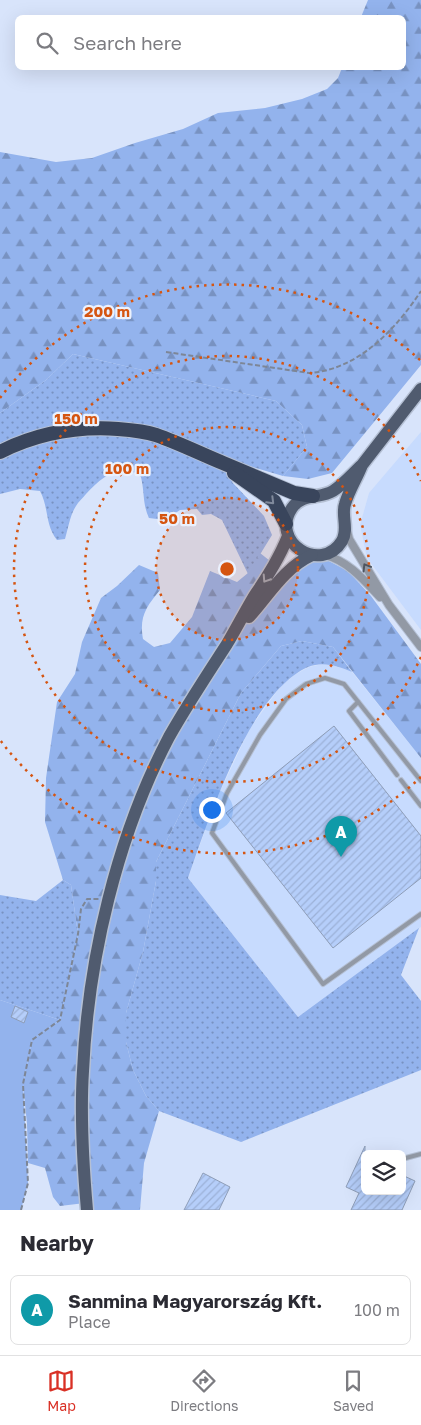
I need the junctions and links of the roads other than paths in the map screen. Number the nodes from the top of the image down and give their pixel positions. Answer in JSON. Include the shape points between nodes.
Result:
{"nodes":[{"id":1,"x":421,"y":389,"type":"edge"},
{"id":2,"x":0,"y":452,"type":"edge"},
{"id":3,"x":222,"y":463,"type":"junction"},
{"id":4,"x":362,"y":465,"type":"junction"},
{"id":5,"x":313,"y":496,"type":"junction"},
{"id":6,"x":345,"y":522,"type":"junction"},
{"id":7,"x":287,"y":530,"type":"junction"},
{"id":8,"x":317,"y":555,"type":"junction"},
{"id":9,"x":389,"y":605,"type":"junction"},
{"id":10,"x":227,"y":643,"type":"junction"},
{"id":11,"x":421,"y":647,"type":"edge"},
{"id":12,"x":358,"y":702,"type":"junction"},
{"id":13,"x":397,"y":775,"type":"dead end"},
{"id":14,"x":401,"y":780,"type":"dead end"},
{"id":15,"x":421,"y":782,"type":"edge"},
{"id":16,"x":421,"y":806,"type":"edge"},
{"id":17,"x":421,"y":914,"type":"edge"},
{"id":18,"x":421,"y":1154,"type":"edge"},
{"id":19,"x":406,"y":1159,"type":"edge"},
{"id":20,"x":87,"y":1210,"type":"edge"}],
"edges":[{"from":1,"to":4,"type":"main road"},
{"from":2,"to":3,"type":"highway","via":[[43,435],[99,428],[154,434]]},
{"from":3,"to":5,"type":"highway","via":[[294,493]]},
{"from":3,"to":7,"type":"highway","one_way":true,"via":[[274,502]]},
{"from":4,"to":5,"type":"main road","via":[[332,492]]},
{"from":4,"to":6,"type":"main road","via":[[344,504]]},
{"from":5,"to":6,"type":"main road","via":[[332,500],[340,507]]},
{"from":5,"to":7,"type":"main road","via":[[294,505],[289,513]]},
{"from":6,"to":8,"type":"main road","via":[[344,536],[339,545],[332,551]]},
{"from":9,"to":6,"type":"street","one_way":true,"via":[[349,539]]},
{"from":7,"to":8,"type":"main road","via":[[298,549]]},
{"from":7,"to":10,"type":"main road","one_way":true,"via":[[277,561]]},
{"from":8,"to":9,"type":"street","via":[[332,557],[353,569]]},
{"from":8,"to":10,"type":"main road","via":[[299,561],[285,573]]},
{"from":9,"to":11,"type":"street"},
{"from":10,"to":20,"type":"main road","via":[[194,693],[154,770],[123,850],[108,901],[90,991],[83,1070]]},
{"from":12,"to":13,"type":"lane","via":[[349,711]]},
{"from":12,"to":15,"type":"lane"},
{"from":12,"to":17,"type":"lane","via":[[344,684],[325,678],[306,684],[286,699],[260,735],[227,793],[212,833],[323,984]]},
{"from":14,"to":16,"type":"lane"},
{"from":18,"to":19,"type":"lane"}]}
